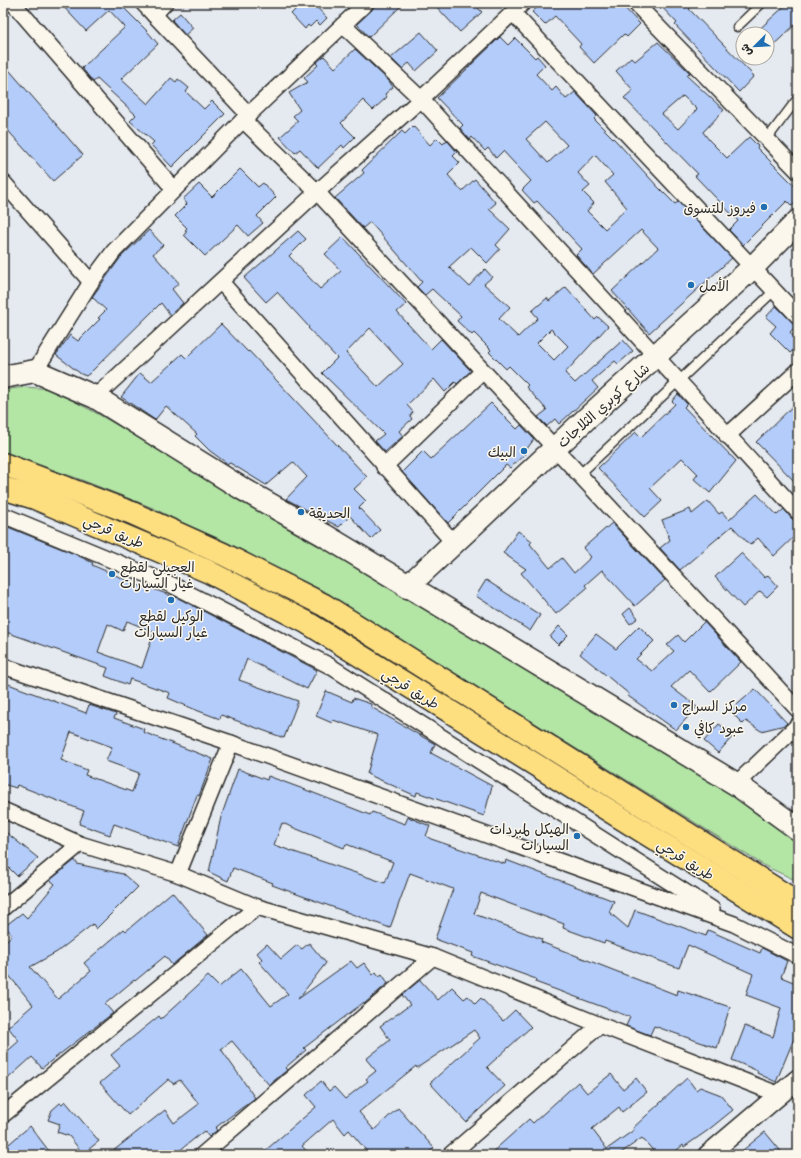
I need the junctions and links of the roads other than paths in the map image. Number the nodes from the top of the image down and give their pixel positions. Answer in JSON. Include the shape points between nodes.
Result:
{"nodes":[{"id":1,"x":13,"y":3,"type":"edge"},
{"id":2,"x":143,"y":3,"type":"edge"},
{"id":3,"x":165,"y":3,"type":"edge"},
{"id":4,"x":366,"y":3,"type":"edge"},
{"id":5,"x":635,"y":3,"type":"edge"},
{"id":6,"x":762,"y":3,"type":"edge"},
{"id":7,"x":518,"y":8,"type":"edge"},
{"id":8,"x":154,"y":15,"type":"junction"},
{"id":9,"x":343,"y":25,"type":"junction"},
{"id":10,"x":738,"y":26,"type":"edge"},
{"id":11,"x":798,"y":98,"type":"edge"},
{"id":12,"x":421,"y":100,"type":"junction"},
{"id":13,"x":246,"y":118,"type":"junction"},
{"id":14,"x":767,"y":139,"type":"junction"},
{"id":15,"x":798,"y":171,"type":"edge"},
{"id":16,"x":3,"y":182,"type":"edge"},
{"id":17,"x":174,"y":189,"type":"junction"},
{"id":18,"x":316,"y":192,"type":"junction"},
{"id":19,"x":798,"y":222,"type":"edge"},
{"id":20,"x":752,"y":268,"type":"junction"},
{"id":21,"x":90,"y":282,"type":"junction"},
{"id":22,"x":221,"y":282,"type":"junction"},
{"id":23,"x":774,"y":291,"type":"junction"},
{"id":24,"x":798,"y":316,"type":"edge"},
{"id":25,"x":657,"y":356,"type":"junction"},
{"id":26,"x":35,"y":371,"type":"junction"},
{"id":27,"x":798,"y":371,"type":"edge"},
{"id":28,"x":482,"y":372,"type":"junction"},
{"id":29,"x":3,"y":377,"type":"edge"},
{"id":30,"x":678,"y":381,"type":"junction"},
{"id":31,"x":94,"y":397,"type":"junction"},
{"id":32,"x":727,"y":436,"type":"junction"},
{"id":33,"x":554,"y":449,"type":"junction"},
{"id":34,"x":3,"y":464,"type":"edge"},
{"id":35,"x":384,"y":467,"type":"junction"},
{"id":36,"x":579,"y":475,"type":"junction"},
{"id":37,"x":3,"y":488,"type":"edge"},
{"id":38,"x":798,"y":512,"type":"edge"},
{"id":39,"x":3,"y":515,"type":"edge"},
{"id":40,"x":454,"y":543,"type":"junction"},
{"id":41,"x":407,"y":587,"type":"junction"},
{"id":42,"x":3,"y":666,"type":"edge"},
{"id":43,"x":798,"y":710,"type":"edge"},
{"id":44,"x":798,"y":725,"type":"edge"},
{"id":45,"x":231,"y":744,"type":"junction"},
{"id":46,"x":736,"y":784,"type":"junction"},
{"id":47,"x":615,"y":788,"type":"junction"},
{"id":48,"x":604,"y":807,"type":"junction"},
{"id":49,"x":3,"y":810,"type":"edge"},
{"id":50,"x":798,"y":829,"type":"edge"},
{"id":51,"x":80,"y":844,"type":"junction"},
{"id":52,"x":178,"y":874,"type":"junction"},
{"id":53,"x":798,"y":903,"type":"edge"},
{"id":54,"x":257,"y":907,"type":"junction"},
{"id":55,"x":3,"y":908,"type":"edge"},
{"id":56,"x":734,"y":924,"type":"junction"},
{"id":57,"x":798,"y":928,"type":"edge"},
{"id":58,"x":798,"y":956,"type":"edge"},
{"id":59,"x":433,"y":957,"type":"junction"},
{"id":60,"x":600,"y":1025,"type":"junction"},
{"id":61,"x":798,"y":1079,"type":"edge"},
{"id":62,"x":780,"y":1095,"type":"junction"},
{"id":63,"x":3,"y":1115,"type":"edge"},
{"id":64,"x":202,"y":1155,"type":"edge"},
{"id":65,"x":450,"y":1155,"type":"edge"},
{"id":66,"x":708,"y":1155,"type":"edge"}],
"edges":[{"from":1,"to":17,"type":"street"},
{"from":2,"to":8,"type":"street"},
{"from":3,"to":8,"type":"street"},
{"from":4,"to":9,"type":"street"},
{"from":5,"to":14,"type":"street"},
{"from":6,"to":10,"type":"lane"},
{"from":7,"to":12,"type":"street"},
{"from":7,"to":20,"type":"street"},
{"from":8,"to":13,"type":"street"},
{"from":9,"to":12,"type":"street"},
{"from":9,"to":13,"type":"street"},
{"from":11,"to":14,"type":"lane"},
{"from":12,"to":18,"type":"street"},
{"from":12,"to":25,"type":"street"},
{"from":13,"to":17,"type":"street"},
{"from":13,"to":18,"type":"street"},
{"from":14,"to":15,"type":"street"},
{"from":16,"to":21,"type":"street"},
{"from":17,"to":21,"type":"street","via":[[114,251]]},
{"from":18,"to":22,"type":"street"},
{"from":18,"to":28,"type":"street"},
{"from":19,"to":20,"type":"main road","name":"شارع كوبري الثلاجات"},
{"from":20,"to":23,"type":"street"},
{"from":20,"to":25,"type":"main road","name":"شارع كوبري الثلاجات"},
{"from":21,"to":26,"type":"street"},
{"from":22,"to":31,"type":"street"},
{"from":22,"to":35,"type":"street"},
{"from":23,"to":24,"type":"street"},
{"from":23,"to":30,"type":"lane"},
{"from":25,"to":30,"type":"street"},
{"from":25,"to":33,"type":"main road","name":"شارع كوبري الثلاجات"},
{"from":26,"to":29,"type":"main road"},
{"from":26,"to":31,"type":"main road"},
{"from":27,"to":32,"type":"street"},
{"from":28,"to":33,"type":"street"},
{"from":28,"to":35,"type":"street"},
{"from":30,"to":32,"type":"street"},
{"from":30,"to":36,"type":"lane"},
{"from":31,"to":41,"type":"main road"},
{"from":32,"to":38,"type":"street"},
{"from":33,"to":36,"type":"street"},
{"from":33,"to":40,"type":"main road","name":"شارع كوبري الثلاجات"},
{"from":34,"to":47,"type":"highway","name":"طريق قرجي","via":[[132,514],[223,554],[324,605]]},
{"from":35,"to":40,"type":"street"},
{"from":36,"to":43,"type":"street"},
{"from":37,"to":48,"type":"highway","name":"طريق قرجي","via":[[35,498],[207,571],[306,622]]},
{"from":39,"to":56,"type":"street","via":[[172,585],[330,666]]},
{"from":40,"to":41,"type":"main road","name":"شارع كوبري الثلاجات"},
{"from":41,"to":46,"type":"main road"},
{"from":42,"to":45,"type":"street"},
{"from":44,"to":46,"type":"street"},
{"from":45,"to":52,"type":"street"},
{"from":45,"to":56,"type":"street"},
{"from":46,"to":50,"type":"main road"},
{"from":47,"to":48,"type":"highway"},
{"from":47,"to":53,"type":"highway","name":"طريق قرجي"},
{"from":48,"to":57,"type":"highway","name":"طريق قرجي"},
{"from":49,"to":51,"type":"street"},
{"from":51,"to":52,"type":"street"},
{"from":51,"to":55,"type":"street"},
{"from":52,"to":54,"type":"street"},
{"from":54,"to":59,"type":"street"},
{"from":54,"to":63,"type":"street"},
{"from":56,"to":58,"type":"street"},
{"from":59,"to":60,"type":"street"},
{"from":59,"to":64,"type":"street"},
{"from":60,"to":62,"type":"street"},
{"from":60,"to":65,"type":"street"},
{"from":61,"to":62,"type":"street"},
{"from":62,"to":66,"type":"street"}]}
